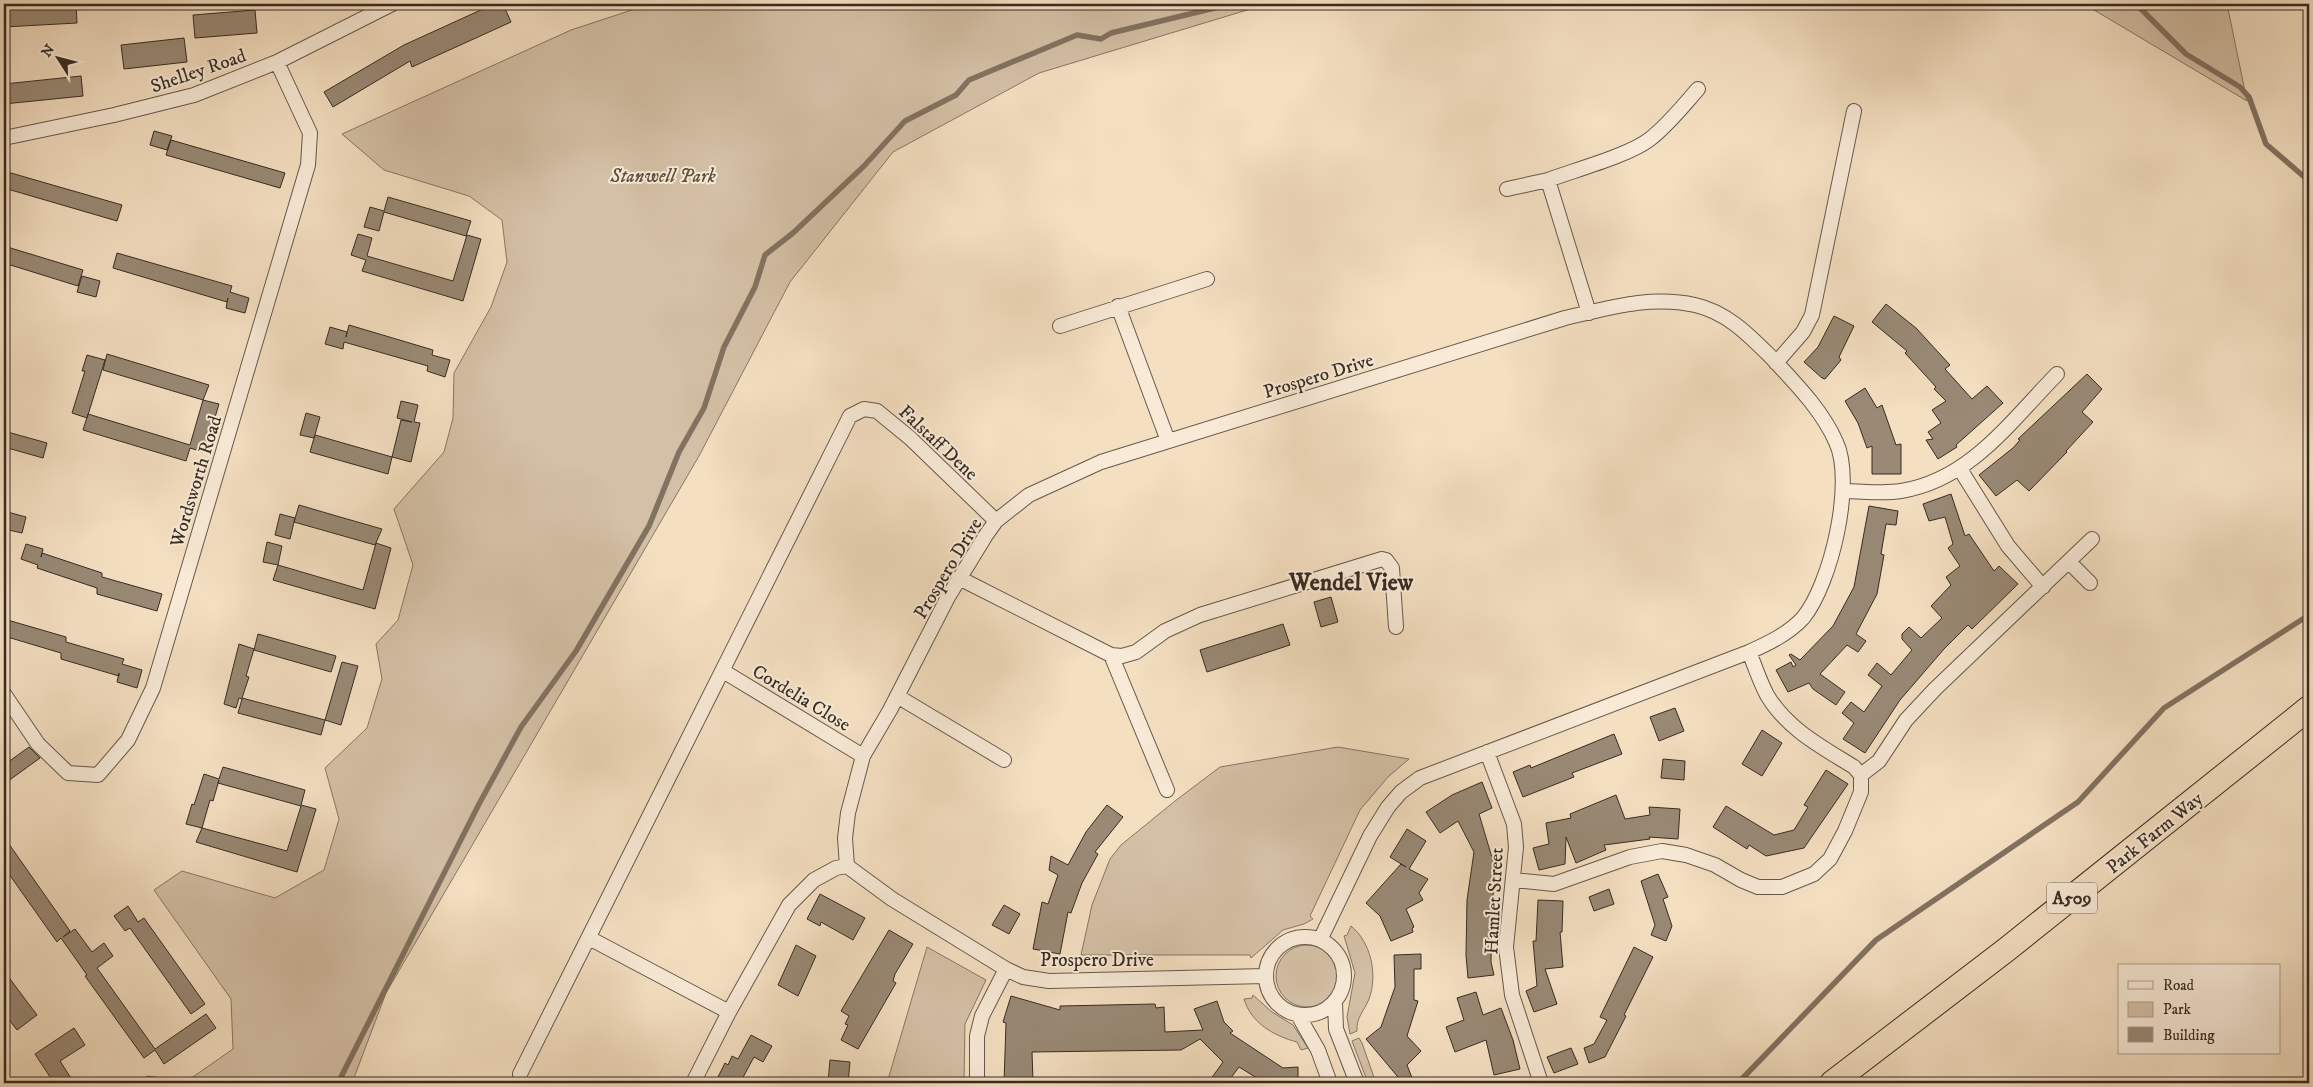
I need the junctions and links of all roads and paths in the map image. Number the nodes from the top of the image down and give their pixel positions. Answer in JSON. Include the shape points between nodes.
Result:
{"nodes":[{"id":1,"x":392,"y":4,"type":"edge"},
{"id":2,"x":277,"y":62,"type":"junction"},
{"id":3,"x":1698,"y":89,"type":"dead end"},
{"id":4,"x":1854,"y":111,"type":"dead end"},
{"id":5,"x":4,"y":138,"type":"edge"},
{"id":6,"x":1548,"y":180,"type":"junction"},
{"id":7,"x":1507,"y":189,"type":"dead end"},
{"id":8,"x":1208,"y":279,"type":"dead end"},
{"id":9,"x":1118,"y":306,"type":"junction"},
{"id":10,"x":1589,"y":312,"type":"junction"},
{"id":11,"x":1060,"y":326,"type":"dead end"},
{"id":12,"x":1776,"y":363,"type":"junction"},
{"id":13,"x":2057,"y":374,"type":"dead end"},
{"id":14,"x":1168,"y":442,"type":"junction"},
{"id":15,"x":1960,"y":469,"type":"junction"},
{"id":16,"x":1844,"y":491,"type":"junction"},
{"id":17,"x":996,"y":521,"type":"junction"},
{"id":18,"x":2092,"y":539,"type":"dead end"},
{"id":19,"x":2069,"y":562,"type":"junction"},
{"id":20,"x":959,"y":578,"type":"junction"},
{"id":21,"x":2090,"y":583,"type":"dead end"},
{"id":22,"x":2043,"y":587,"type":"junction"},
{"id":23,"x":1396,"y":627,"type":"dead end"},
{"id":24,"x":1749,"y":652,"type":"junction"},
{"id":25,"x":1111,"y":655,"type":"junction"},
{"id":26,"x":722,"y":670,"type":"junction"},
{"id":27,"x":4,"y":694,"type":"edge"},
{"id":28,"x":897,"y":696,"type":"junction"},
{"id":29,"x":2309,"y":708,"type":"edge"},
{"id":30,"x":1487,"y":752,"type":"junction"},
{"id":31,"x":863,"y":756,"type":"junction"},
{"id":32,"x":1004,"y":760,"type":"dead end"},
{"id":33,"x":1861,"y":775,"type":"junction"},
{"id":34,"x":1167,"y":790,"type":"dead end"},
{"id":35,"x":847,"y":866,"type":"junction"},
{"id":36,"x":1514,"y":880,"type":"junction"},
{"id":37,"x":590,"y":938,"type":"junction"},
{"id":38,"x":1320,"y":940,"type":"junction"},
{"id":39,"x":1006,"y":969,"type":"junction"},
{"id":40,"x":1266,"y":976,"type":"junction"},
{"id":41,"x":1335,"y":1002,"type":"junction"},
{"id":42,"x":730,"y":1012,"type":"junction"},
{"id":43,"x":1298,"y":1015,"type":"junction"},
{"id":44,"x":520,"y":1074,"type":"dead end"},
{"id":45,"x":693,"y":1083,"type":"edge"},
{"id":46,"x":977,"y":1083,"type":"edge"},
{"id":47,"x":1330,"y":1083,"type":"edge"},
{"id":48,"x":1357,"y":1083,"type":"edge"},
{"id":49,"x":1541,"y":1083,"type":"edge"},
{"id":50,"x":1832,"y":1083,"type":"edge"}],
"edges":[{"from":1,"to":2,"type":"street","name":"Shelley Road"},
{"from":2,"to":5,"type":"street","name":"Shelley Road","via":[[194,95]]},
{"from":2,"to":27,"type":"street","name":"Wordsworth Road","via":[[310,133],[308,165],[153,688],[128,740],[98,774],[68,773],[38,744]]},
{"from":3,"to":6,"type":"street","via":[[1649,141]]},
{"from":4,"to":12,"type":"street","via":[[1812,314],[1803,332]]},
{"from":6,"to":7,"type":"street"},
{"from":6,"to":10,"type":"street"},
{"from":8,"to":9,"type":"street"},
{"from":9,"to":11,"type":"street"},
{"from":9,"to":14,"type":"street"},
{"from":10,"to":12,"type":"street","name":"Prospero Drive","via":[[1638,301],[1696,305],[1718,313],[1739,327]]},
{"from":10,"to":14,"type":"street","name":"Prospero Drive"},
{"from":12,"to":16,"type":"street","name":"Prospero Drive","via":[[1817,409],[1837,442],[1844,464]]},
{"from":13,"to":15,"type":"street","via":[[1986,448]]},
{"from":14,"to":17,"type":"street","name":"Prospero Drive","via":[[1101,462],[1028,495]]},
{"from":15,"to":16,"type":"street","via":[[1932,483],[1900,491]]},
{"from":15,"to":22,"type":"street","via":[[2008,546]]},
{"from":16,"to":24,"type":"street","name":"Prospero Drive","via":[[1824,579],[1815,600],[1802,618],[1784,634]]},
{"from":17,"to":20,"type":"street","name":"Prospero Drive"},
{"from":17,"to":26,"type":"street","name":"Falstaff Dene","via":[[878,411],[864,409],[850,416]]},
{"from":18,"to":19,"type":"street"},
{"from":19,"to":21,"type":"street"},
{"from":19,"to":22,"type":"street"},
{"from":20,"to":25,"type":"street"},
{"from":20,"to":28,"type":"street","name":"Prospero Drive"},
{"from":22,"to":33,"type":"street","via":[[1935,689],[1906,720],[1879,761]]},
{"from":23,"to":25,"type":"street","via":[[1392,568],[1382,559],[1200,615],[1165,631],[1136,652]]},
{"from":24,"to":30,"type":"street","name":"Prospero Drive"},
{"from":24,"to":33,"type":"street","via":[[1766,694],[1776,708],[1811,740],[1854,767]]},
{"from":25,"to":34,"type":"street"},
{"from":26,"to":31,"type":"street","name":"Cordelia Close"},
{"from":26,"to":37,"type":"street"},
{"from":28,"to":31,"type":"street","name":"Prospero Drive"},
{"from":28,"to":32,"type":"street"},
{"from":29,"to":50,"type":"highway","name":"Park Farm Way","number":"A509","via":[[2006,950]]},
{"from":30,"to":36,"type":"street","name":"Hamlet Street","via":[[1514,824]]},
{"from":30,"to":38,"type":"street","via":[[1420,778],[1388,807],[1370,836]]},
{"from":31,"to":35,"type":"street","name":"Prospero Drive","via":[[848,813],[845,838]]},
{"from":33,"to":36,"type":"street","via":[[1861,792],[1830,859],[1814,874],[1782,887],[1758,887],[1716,865],[1662,851],[1630,857],[1554,884]]},
{"from":35,"to":39,"type":"street","name":"Prospero Drive","via":[[892,899]]},
{"from":35,"to":42,"type":"street","via":[[814,880],[789,905]]},
{"from":36,"to":49,"type":"street","name":"Hamlet Street","via":[[1506,947],[1512,995]]},
{"from":37,"to":42,"type":"street"},
{"from":37,"to":44,"type":"street"},
{"from":38,"to":40,"type":"street","via":[[1302,938],[1284,944],[1271,958]]},
{"from":38,"to":41,"type":"street","via":[[1336,953],[1344,972],[1344,983]]},
{"from":39,"to":40,"type":"street","name":"Prospero Drive","via":[[1023,977],[1049,981]]},
{"from":39,"to":46,"type":"street","via":[[982,1016],[977,1036]]},
{"from":40,"to":43,"type":"street","via":[[1275,1001]]},
{"from":41,"to":43,"type":"street","via":[[1318,1012]]},
{"from":41,"to":48,"type":"street","via":[[1336,1029]]},
{"from":42,"to":45,"type":"street"},
{"from":43,"to":47,"type":"street","via":[[1318,1050]]}]}
